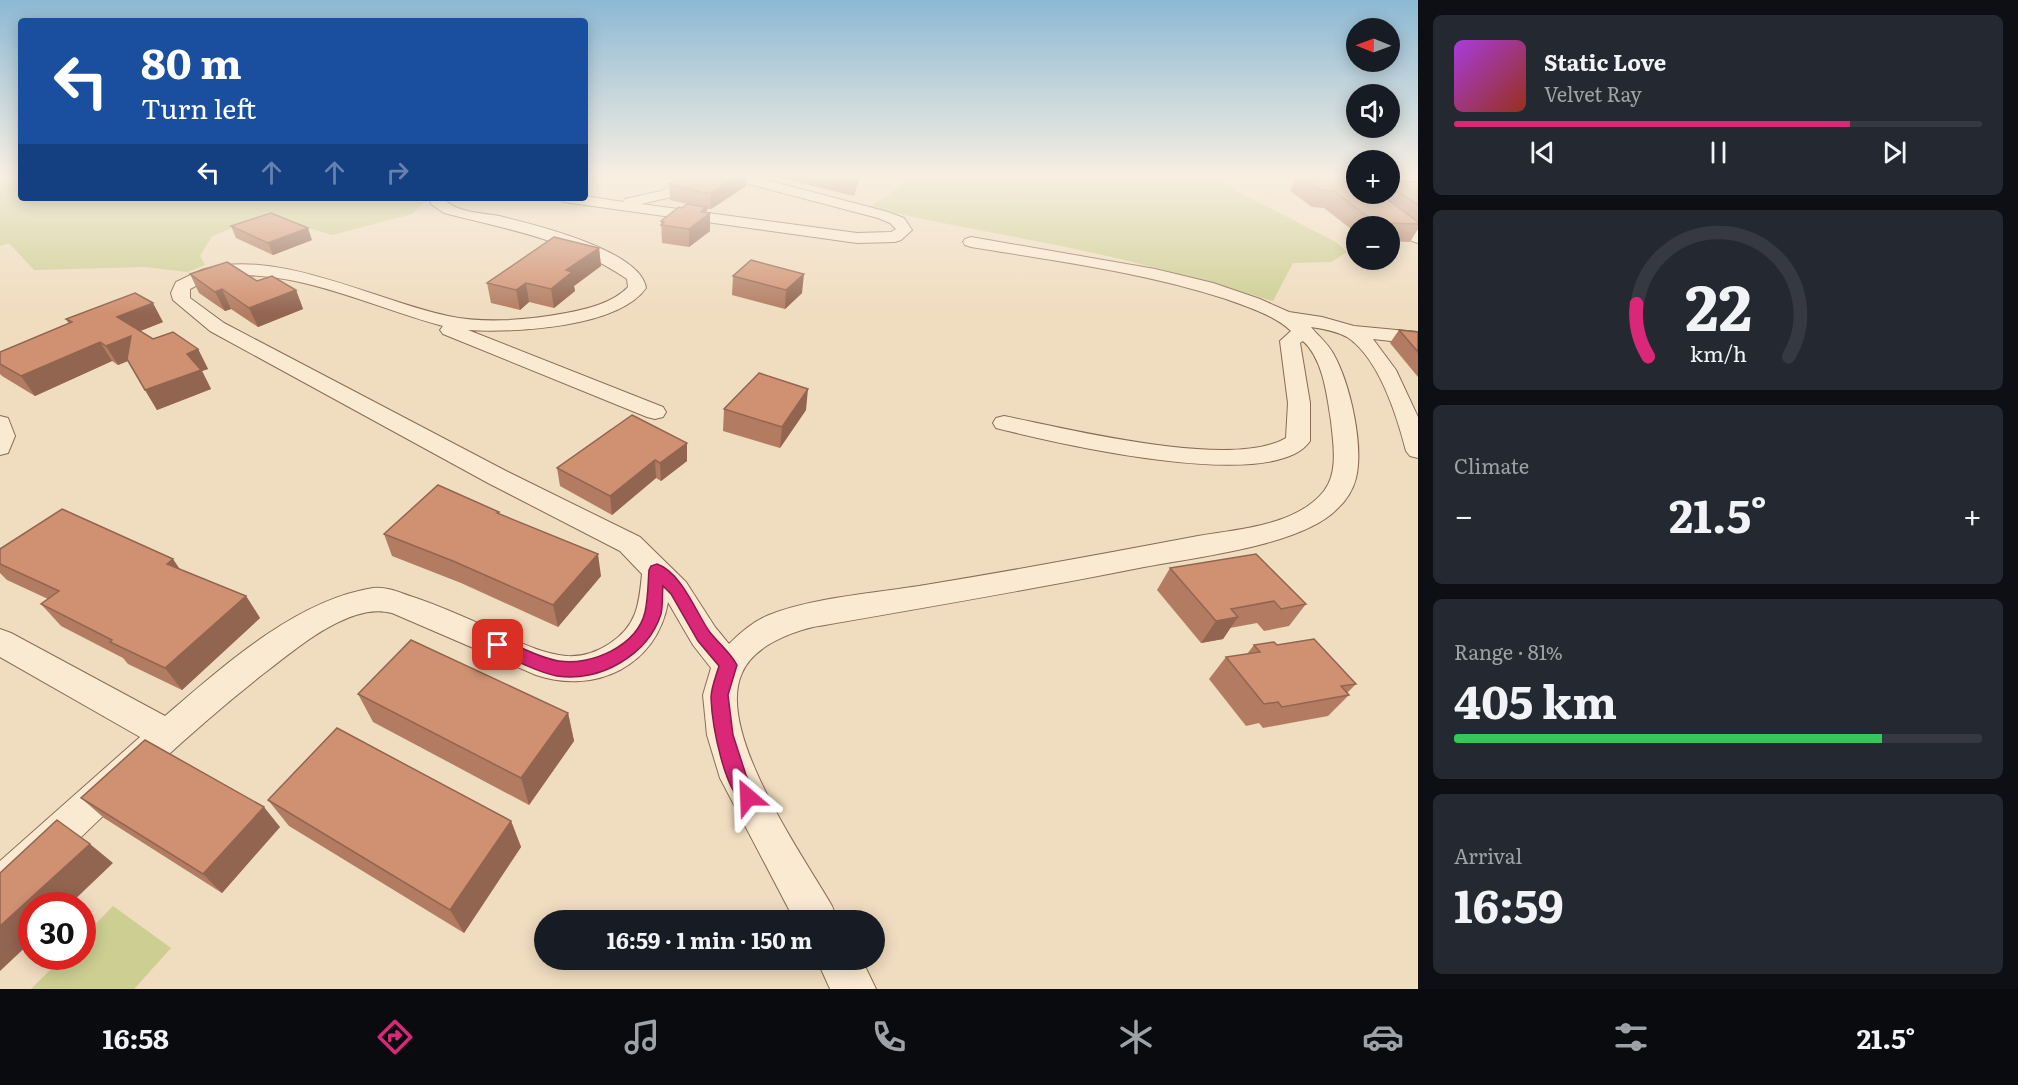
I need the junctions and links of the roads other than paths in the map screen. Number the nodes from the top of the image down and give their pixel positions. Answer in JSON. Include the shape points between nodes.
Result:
{"nodes":[{"id":1,"x":501,"y":221,"type":"edge"},
{"id":2,"x":732,"y":221,"type":"edge"},
{"id":3,"x":897,"y":221,"type":"edge"},
{"id":4,"x":1396,"y":221,"type":"edge"},
{"id":5,"x":1418,"y":238,"type":"edge"},
{"id":6,"x":971,"y":242,"type":"dead end"},
{"id":7,"x":406,"y":310,"type":"junction"},
{"id":8,"x":1294,"y":324,"type":"junction"},
{"id":9,"x":1349,"y":331,"type":"junction"},
{"id":10,"x":1418,"y":338,"type":"edge"},
{"id":11,"x":654,"y":412,"type":"dead end"},
{"id":12,"x":0,"y":423,"type":"edge"},
{"id":13,"x":1004,"y":423,"type":"dead end"},
{"id":14,"x":0,"y":448,"type":"edge"},
{"id":15,"x":1418,"y":451,"type":"edge"},
{"id":16,"x":657,"y":570,"type":"junction"},
{"id":17,"x":0,"y":642,"type":"edge"},
{"id":18,"x":728,"y":665,"type":"junction"},
{"id":19,"x":168,"y":735,"type":"junction"},
{"id":20,"x":0,"y":888,"type":"edge"},
{"id":21,"x":811,"y":910,"type":"edge"},
{"id":22,"x":844,"y":970,"type":"edge"},
{"id":23,"x":854,"y":989,"type":"edge"}],
"edges":[{"from":1,"to":7,"type":"street","via":[[590,249],[633,275],[637,288],[630,297],[598,310],[524,323],[466,324]]},
{"from":2,"to":3,"type":"street","via":[[857,238],[895,237],[904,230]]},
{"from":4,"to":5,"type":"street"},
{"from":6,"to":8,"type":"street","via":[[1175,278],[1227,292]]},
{"from":7,"to":11,"type":"street"},
{"from":7,"to":16,"type":"street","via":[[290,274],[216,272],[189,281],[180,293],[182,300],[217,327],[630,544]]},
{"from":8,"to":9,"type":"street","via":[[1331,325]]},
{"from":8,"to":13,"type":"street","via":[[1290,340],[1299,403],[1298,441],[1278,453],[1228,458],[1143,451]]},
{"from":8,"to":18,"type":"street","via":[[1315,340],[1332,374],[1347,457],[1343,488],[1302,522],[1268,533],[1136,559],[813,615],[778,624],[753,639]]},
{"from":9,"to":10,"type":"street"},
{"from":9,"to":15,"type":"street","via":[[1375,354],[1407,418]]},
{"from":12,"to":14,"type":"street","via":[[4,434]]},
{"from":16,"to":18,"type":"street","via":[[676,590],[704,636]]},
{"from":16,"to":19,"type":"street","via":[[653,613],[644,632],[602,665],[576,670],[555,668],[444,619],[389,601],[362,601],[335,610],[286,639]]},
{"from":17,"to":19,"type":"street"},
{"from":18,"to":21,"type":"street","via":[[719,695],[724,735],[738,778]]},
{"from":19,"to":20,"type":"street"},
{"from":22,"to":23,"type":"street"}]}
